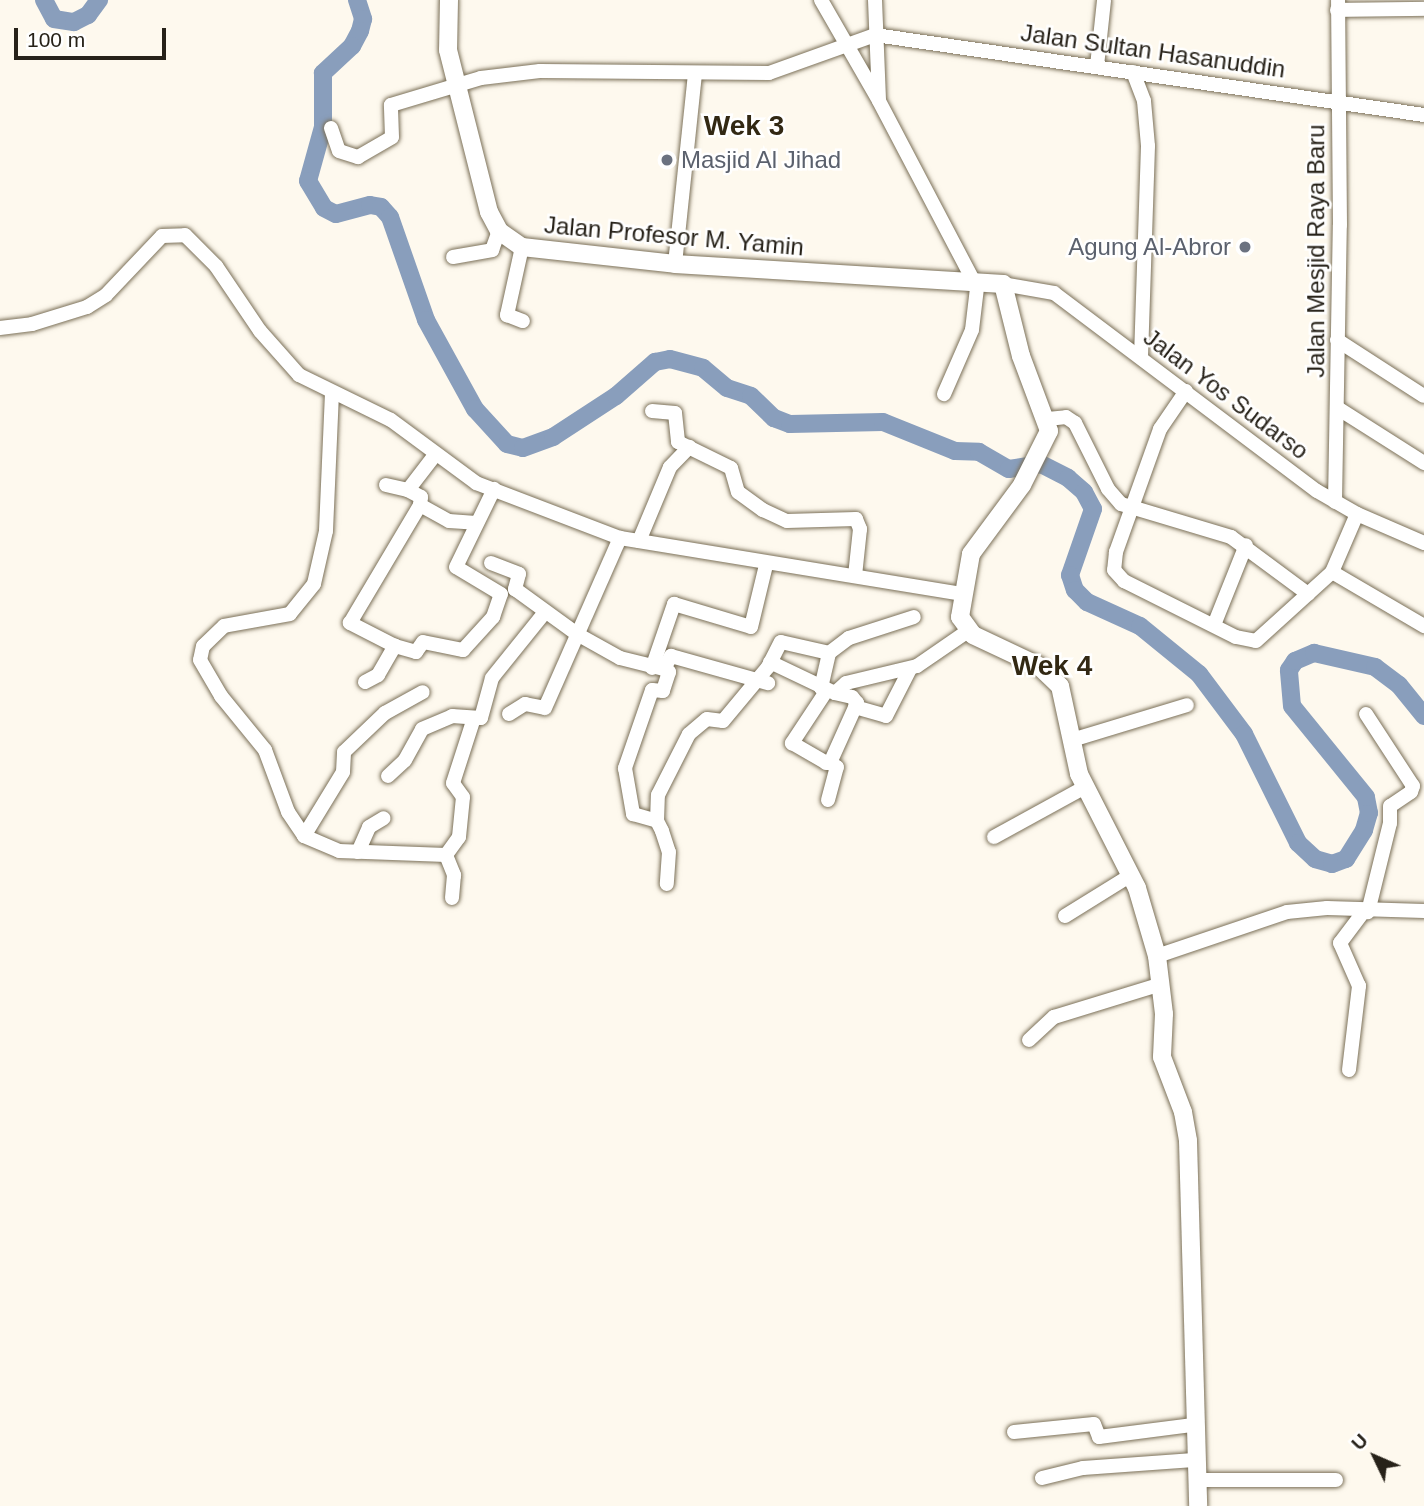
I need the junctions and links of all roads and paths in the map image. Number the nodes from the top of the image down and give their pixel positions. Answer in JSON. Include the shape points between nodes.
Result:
{"nodes":[{"id":1,"x":449,"y":0,"type":"edge"},
{"id":2,"x":821,"y":0,"type":"edge"},
{"id":3,"x":875,"y":0,"type":"edge"},
{"id":4,"x":1104,"y":0,"type":"edge"},
{"id":5,"x":1338,"y":5,"type":"edge"},
{"id":6,"x":1424,"y":9,"type":"edge"},
{"id":7,"x":875,"y":35,"type":"junction"},
{"id":8,"x":844,"y":44,"type":"junction"},
{"id":9,"x":1097,"y":66,"type":"junction"},
{"id":10,"x":1133,"y":72,"type":"junction"},
{"id":11,"x":695,"y":74,"type":"junction"},
{"id":12,"x":459,"y":88,"type":"junction"},
{"id":13,"x":1338,"y":100,"type":"junction"},
{"id":14,"x":879,"y":101,"type":"junction"},
{"id":15,"x":1424,"y":115,"type":"edge"},
{"id":16,"x":331,"y":128,"type":"dead end"},
{"id":17,"x":499,"y":231,"type":"junction"},
{"id":18,"x":522,"y":247,"type":"junction"},
{"id":19,"x":453,"y":257,"type":"dead end"},
{"id":20,"x":675,"y":264,"type":"junction"},
{"id":21,"x":971,"y":281,"type":"junction"},
{"id":22,"x":1003,"y":284,"type":"junction"},
{"id":23,"x":523,"y":321,"type":"dead end"},
{"id":24,"x":0,"y":328,"type":"edge"},
{"id":25,"x":1337,"y":340,"type":"junction"},
{"id":26,"x":1141,"y":357,"type":"junction"},
{"id":27,"x":1186,"y":391,"type":"junction"},
{"id":28,"x":332,"y":393,"type":"junction"},
{"id":29,"x":944,"y":394,"type":"dead end"},
{"id":30,"x":1424,"y":396,"type":"edge"},
{"id":31,"x":1339,"y":410,"type":"junction"},
{"id":32,"x":652,"y":411,"type":"dead end"},
{"id":33,"x":1048,"y":427,"type":"junction"},
{"id":34,"x":689,"y":447,"type":"junction"},
{"id":35,"x":435,"y":455,"type":"junction"},
{"id":36,"x":1424,"y":463,"type":"edge"},
{"id":37,"x":386,"y":485,"type":"dead end"},
{"id":38,"x":494,"y":489,"type":"junction"},
{"id":39,"x":408,"y":490,"type":"junction"},
{"id":40,"x":1335,"y":502,"type":"junction"},
{"id":41,"x":420,"y":505,"type":"junction"},
{"id":42,"x":1132,"y":509,"type":"junction"},
{"id":43,"x":1357,"y":514,"type":"junction"},
{"id":44,"x":476,"y":523,"type":"junction"},
{"id":45,"x":620,"y":538,"type":"junction"},
{"id":46,"x":639,"y":541,"type":"junction"},
{"id":47,"x":1424,"y":543,"type":"edge"},
{"id":48,"x":1246,"y":545,"type":"junction"},
{"id":49,"x":491,"y":563,"type":"dead end"},
{"id":50,"x":766,"y":565,"type":"junction"},
{"id":51,"x":1332,"y":572,"type":"junction"},
{"id":52,"x":855,"y":576,"type":"junction"},
{"id":53,"x":961,"y":594,"type":"junction"},
{"id":54,"x":1308,"y":594,"type":"junction"},
{"id":55,"x":545,"y":612,"type":"junction"},
{"id":56,"x":914,"y":617,"type":"dead end"},
{"id":57,"x":1214,"y":625,"type":"junction"},
{"id":58,"x":1424,"y":626,"type":"edge"},
{"id":59,"x":968,"y":631,"type":"junction"},
{"id":60,"x":577,"y":634,"type":"junction"},
{"id":61,"x":396,"y":646,"type":"junction"},
{"id":62,"x":829,"y":653,"type":"junction"},
{"id":63,"x":770,"y":662,"type":"junction"},
{"id":64,"x":658,"y":668,"type":"junction"},
{"id":65,"x":910,"y":669,"type":"junction"},
{"id":66,"x":764,"y":681,"type":"junction"},
{"id":67,"x":365,"y":682,"type":"dead end"},
{"id":68,"x":828,"y":690,"type":"junction"},
{"id":69,"x":423,"y":692,"type":"dead end"},
{"id":70,"x":1186,"y":705,"type":"dead end"},
{"id":71,"x":855,"y":707,"type":"junction"},
{"id":72,"x":1366,"y":714,"type":"dead end"},
{"id":73,"x":509,"y":715,"type":"dead end"},
{"id":74,"x":473,"y":721,"type":"junction"},
{"id":75,"x":1072,"y":740,"type":"junction"},
{"id":76,"x":831,"y":763,"type":"junction"},
{"id":77,"x":388,"y":776,"type":"dead end"},
{"id":78,"x":1085,"y":787,"type":"junction"},
{"id":79,"x":828,"y":800,"type":"dead end"},
{"id":80,"x":384,"y":818,"type":"dead end"},
{"id":81,"x":657,"y":821,"type":"junction"},
{"id":82,"x":304,"y":836,"type":"junction"},
{"id":83,"x":994,"y":837,"type":"dead end"},
{"id":84,"x":358,"y":852,"type":"junction"},
{"id":85,"x":446,"y":855,"type":"junction"},
{"id":86,"x":1131,"y":875,"type":"junction"},
{"id":87,"x":667,"y":884,"type":"dead end"},
{"id":88,"x":452,"y":898,"type":"dead end"},
{"id":89,"x":1424,"y":911,"type":"edge"},
{"id":90,"x":1365,"y":912,"type":"junction"},
{"id":91,"x":1065,"y":916,"type":"dead end"},
{"id":92,"x":1157,"y":956,"type":"junction"},
{"id":93,"x":1161,"y":984,"type":"junction"},
{"id":94,"x":1029,"y":1040,"type":"dead end"},
{"id":95,"x":1349,"y":1070,"type":"dead end"},
{"id":96,"x":1193,"y":1425,"type":"junction"},
{"id":97,"x":1014,"y":1432,"type":"dead end"},
{"id":98,"x":1194,"y":1460,"type":"junction"},
{"id":99,"x":1042,"y":1478,"type":"dead end"},
{"id":100,"x":1196,"y":1480,"type":"junction"},
{"id":101,"x":1336,"y":1480,"type":"dead end"},
{"id":102,"x":1198,"y":1506,"type":"edge"}],
"edges":[{"from":1,"to":12,"type":"main road","via":[[448,50]]},
{"from":2,"to":8,"type":"street"},
{"from":3,"to":7,"type":"street"},
{"from":4,"to":9,"type":"street"},
{"from":5,"to":6,"type":"street"},
{"from":5,"to":13,"type":"street","name":"Jalan Mesjid Raya Baru"},
{"from":7,"to":8,"type":"street"},
{"from":7,"to":9,"type":"street","name":"Jalan Sultan Hasanuddin"},
{"from":7,"to":14,"type":"street"},
{"from":8,"to":11,"type":"street","via":[[784,71]]},
{"from":8,"to":14,"type":"street"},
{"from":9,"to":10,"type":"street","name":"Jalan Sultan Hasanuddin"},
{"from":10,"to":13,"type":"street","name":"Jalan Sultan Hasanuddin"},
{"from":10,"to":26,"type":"street","via":[[1144,101],[1149,146]]},
{"from":11,"to":12,"type":"street","via":[[540,71],[497,75]]},
{"from":11,"to":20,"type":"street"},
{"from":12,"to":16,"type":"street","via":[[389,107],[392,137],[366,155],[342,154]]},
{"from":12,"to":17,"type":"main road","via":[[489,212]]},
{"from":13,"to":15,"type":"street","name":"Jalan Sultan Hasanuddin"},
{"from":13,"to":25,"type":"street","name":"Jalan Mesjid Raya Baru"},
{"from":14,"to":21,"type":"street"},
{"from":17,"to":18,"type":"main road","name":"Jalan Profesor M. Yamin"},
{"from":17,"to":19,"type":"street","via":[[492,250]]},
{"from":18,"to":20,"type":"main road","name":"Jalan Profesor M. Yamin"},
{"from":18,"to":23,"type":"street","via":[[507,315]]},
{"from":20,"to":21,"type":"main road","name":"Jalan Profesor M. Yamin"},
{"from":21,"to":22,"type":"main road","name":"Jalan Profesor M. Yamin"},
{"from":21,"to":29,"type":"street","via":[[977,288],[974,325]]},
{"from":22,"to":26,"type":"street","name":"Jalan Yos Sudarso","via":[[1054,293]]},
{"from":22,"to":33,"type":"main road","via":[[1021,356]]},
{"from":24,"to":28,"type":"street","via":[[32,324],[87,307],[106,295],[154,243],[174,233],[198,245],[282,360]]},
{"from":25,"to":30,"type":"street"},
{"from":25,"to":31,"type":"street","name":"Jalan Mesjid Raya Baru"},
{"from":26,"to":27,"type":"street","name":"Jalan Yos Sudarso"},
{"from":27,"to":40,"type":"street","name":"Jalan Yos Sudarso"},
{"from":27,"to":42,"type":"street","via":[[1160,429]]},
{"from":28,"to":35,"type":"street","via":[[391,420]]},
{"from":28,"to":82,"type":"street","via":[[326,531],[311,590],[290,614],[224,626],[204,646],[200,660],[221,696],[265,750],[288,812]]},
{"from":31,"to":36,"type":"street"},
{"from":31,"to":40,"type":"street","name":"Jalan Mesjid Raya Baru"},
{"from":32,"to":34,"type":"street","via":[[675,414],[677,440]]},
{"from":33,"to":42,"type":"street","via":[[1066,417],[1075,423],[1112,496]]},
{"from":33,"to":53,"type":"main road","via":[[1022,485],[971,554]]},
{"from":34,"to":46,"type":"street","via":[[670,467]]},
{"from":34,"to":52,"type":"street","via":[[732,468],[738,492],[781,519],[855,518],[860,529]]},
{"from":35,"to":38,"type":"street","via":[[456,472]]},
{"from":35,"to":39,"type":"street"},
{"from":37,"to":39,"type":"street"},
{"from":38,"to":44,"type":"street"},
{"from":38,"to":45,"type":"street"},
{"from":39,"to":41,"type":"street","via":[[421,497]]},
{"from":40,"to":43,"type":"street","name":"Jalan Yos Sudarso"},
{"from":41,"to":44,"type":"street","via":[[449,521]]},
{"from":41,"to":61,"type":"street","via":[[350,625]]},
{"from":42,"to":48,"type":"street","via":[[1208,529]]},
{"from":42,"to":57,"type":"street","via":[[1116,552],[1116,573]]},
{"from":43,"to":47,"type":"street","name":"Jalan Yos Sudarso"},
{"from":43,"to":51,"type":"street"},
{"from":44,"to":61,"type":"street","via":[[456,566],[501,594],[494,617],[463,650],[423,642],[416,652]]},
{"from":45,"to":46,"type":"street"},
{"from":45,"to":60,"type":"street"},
{"from":46,"to":50,"type":"street"},
{"from":48,"to":54,"type":"street"},
{"from":48,"to":57,"type":"street"},
{"from":49,"to":55,"type":"street","via":[[519,574],[515,589]]},
{"from":50,"to":52,"type":"street"},
{"from":50,"to":64,"type":"street","via":[[751,627],[674,604]]},
{"from":51,"to":54,"type":"street"},
{"from":51,"to":58,"type":"street"},
{"from":52,"to":53,"type":"street"},
{"from":53,"to":59,"type":"main road","via":[[960,617]]},
{"from":54,"to":57,"type":"street","via":[[1256,641]]},
{"from":55,"to":60,"type":"street"},
{"from":55,"to":74,"type":"street","via":[[492,678],[484,713]]},
{"from":56,"to":62,"type":"street","via":[[849,638]]},
{"from":59,"to":65,"type":"street"},
{"from":59,"to":75,"type":"main road","via":[[1052,676],[1065,698]]},
{"from":60,"to":64,"type":"street","via":[[620,658]]},
{"from":60,"to":73,"type":"street","via":[[558,688],[545,708],[525,704]]},
{"from":61,"to":67,"type":"street","via":[[381,671]]},
{"from":62,"to":63,"type":"street","via":[[783,641]]},
{"from":62,"to":68,"type":"street"},
{"from":63,"to":66,"type":"street"},
{"from":63,"to":68,"type":"street"},
{"from":64,"to":66,"type":"street","via":[[671,656]]},
{"from":64,"to":81,"type":"street","via":[[669,672],[663,691],[652,690],[625,768],[633,814]]},
{"from":65,"to":68,"type":"street"},
{"from":65,"to":71,"type":"street","via":[[886,716]]},
{"from":66,"to":81,"type":"street","via":[[723,720],[707,719],[688,734],[658,795]]},
{"from":68,"to":71,"type":"street","via":[[856,699]]},
{"from":68,"to":76,"type":"street","via":[[792,743],[820,762]]},
{"from":69,"to":82,"type":"street","via":[[385,713],[344,752],[342,772]]},
{"from":70,"to":75,"type":"street"},
{"from":71,"to":76,"type":"street"},
{"from":72,"to":90,"type":"street","via":[[1413,786],[1390,806],[1390,823]]},
{"from":74,"to":77,"type":"street","via":[[452,716],[422,729],[405,760]]},
{"from":74,"to":85,"type":"street","via":[[453,783],[463,798],[459,836]]},
{"from":75,"to":78,"type":"main road"},
{"from":76,"to":79,"type":"street","via":[[837,767]]},
{"from":78,"to":83,"type":"street"},
{"from":78,"to":86,"type":"main road"},
{"from":80,"to":84,"type":"street","via":[[369,827]]},
{"from":81,"to":87,"type":"street","via":[[668,852]]},
{"from":82,"to":84,"type":"street","via":[[339,851]]},
{"from":84,"to":85,"type":"street"},
{"from":85,"to":88,"type":"street","via":[[454,875]]},
{"from":86,"to":91,"type":"street"},
{"from":86,"to":92,"type":"main road"},
{"from":89,"to":90,"type":"street"},
{"from":90,"to":92,"type":"street","via":[[1327,908],[1287,912]]},
{"from":90,"to":95,"type":"street","via":[[1339,943],[1359,986]]},
{"from":92,"to":93,"type":"main road"},
{"from":93,"to":94,"type":"street","via":[[1054,1017]]},
{"from":93,"to":96,"type":"main road","via":[[1162,1057],[1183,1112],[1188,1141]]},
{"from":96,"to":97,"type":"street","via":[[1099,1437],[1094,1424]]},
{"from":96,"to":98,"type":"main road"},
{"from":98,"to":99,"type":"street","via":[[1083,1468]]},
{"from":98,"to":100,"type":"main road"},
{"from":100,"to":101,"type":"street"},
{"from":100,"to":102,"type":"main road"}]}
